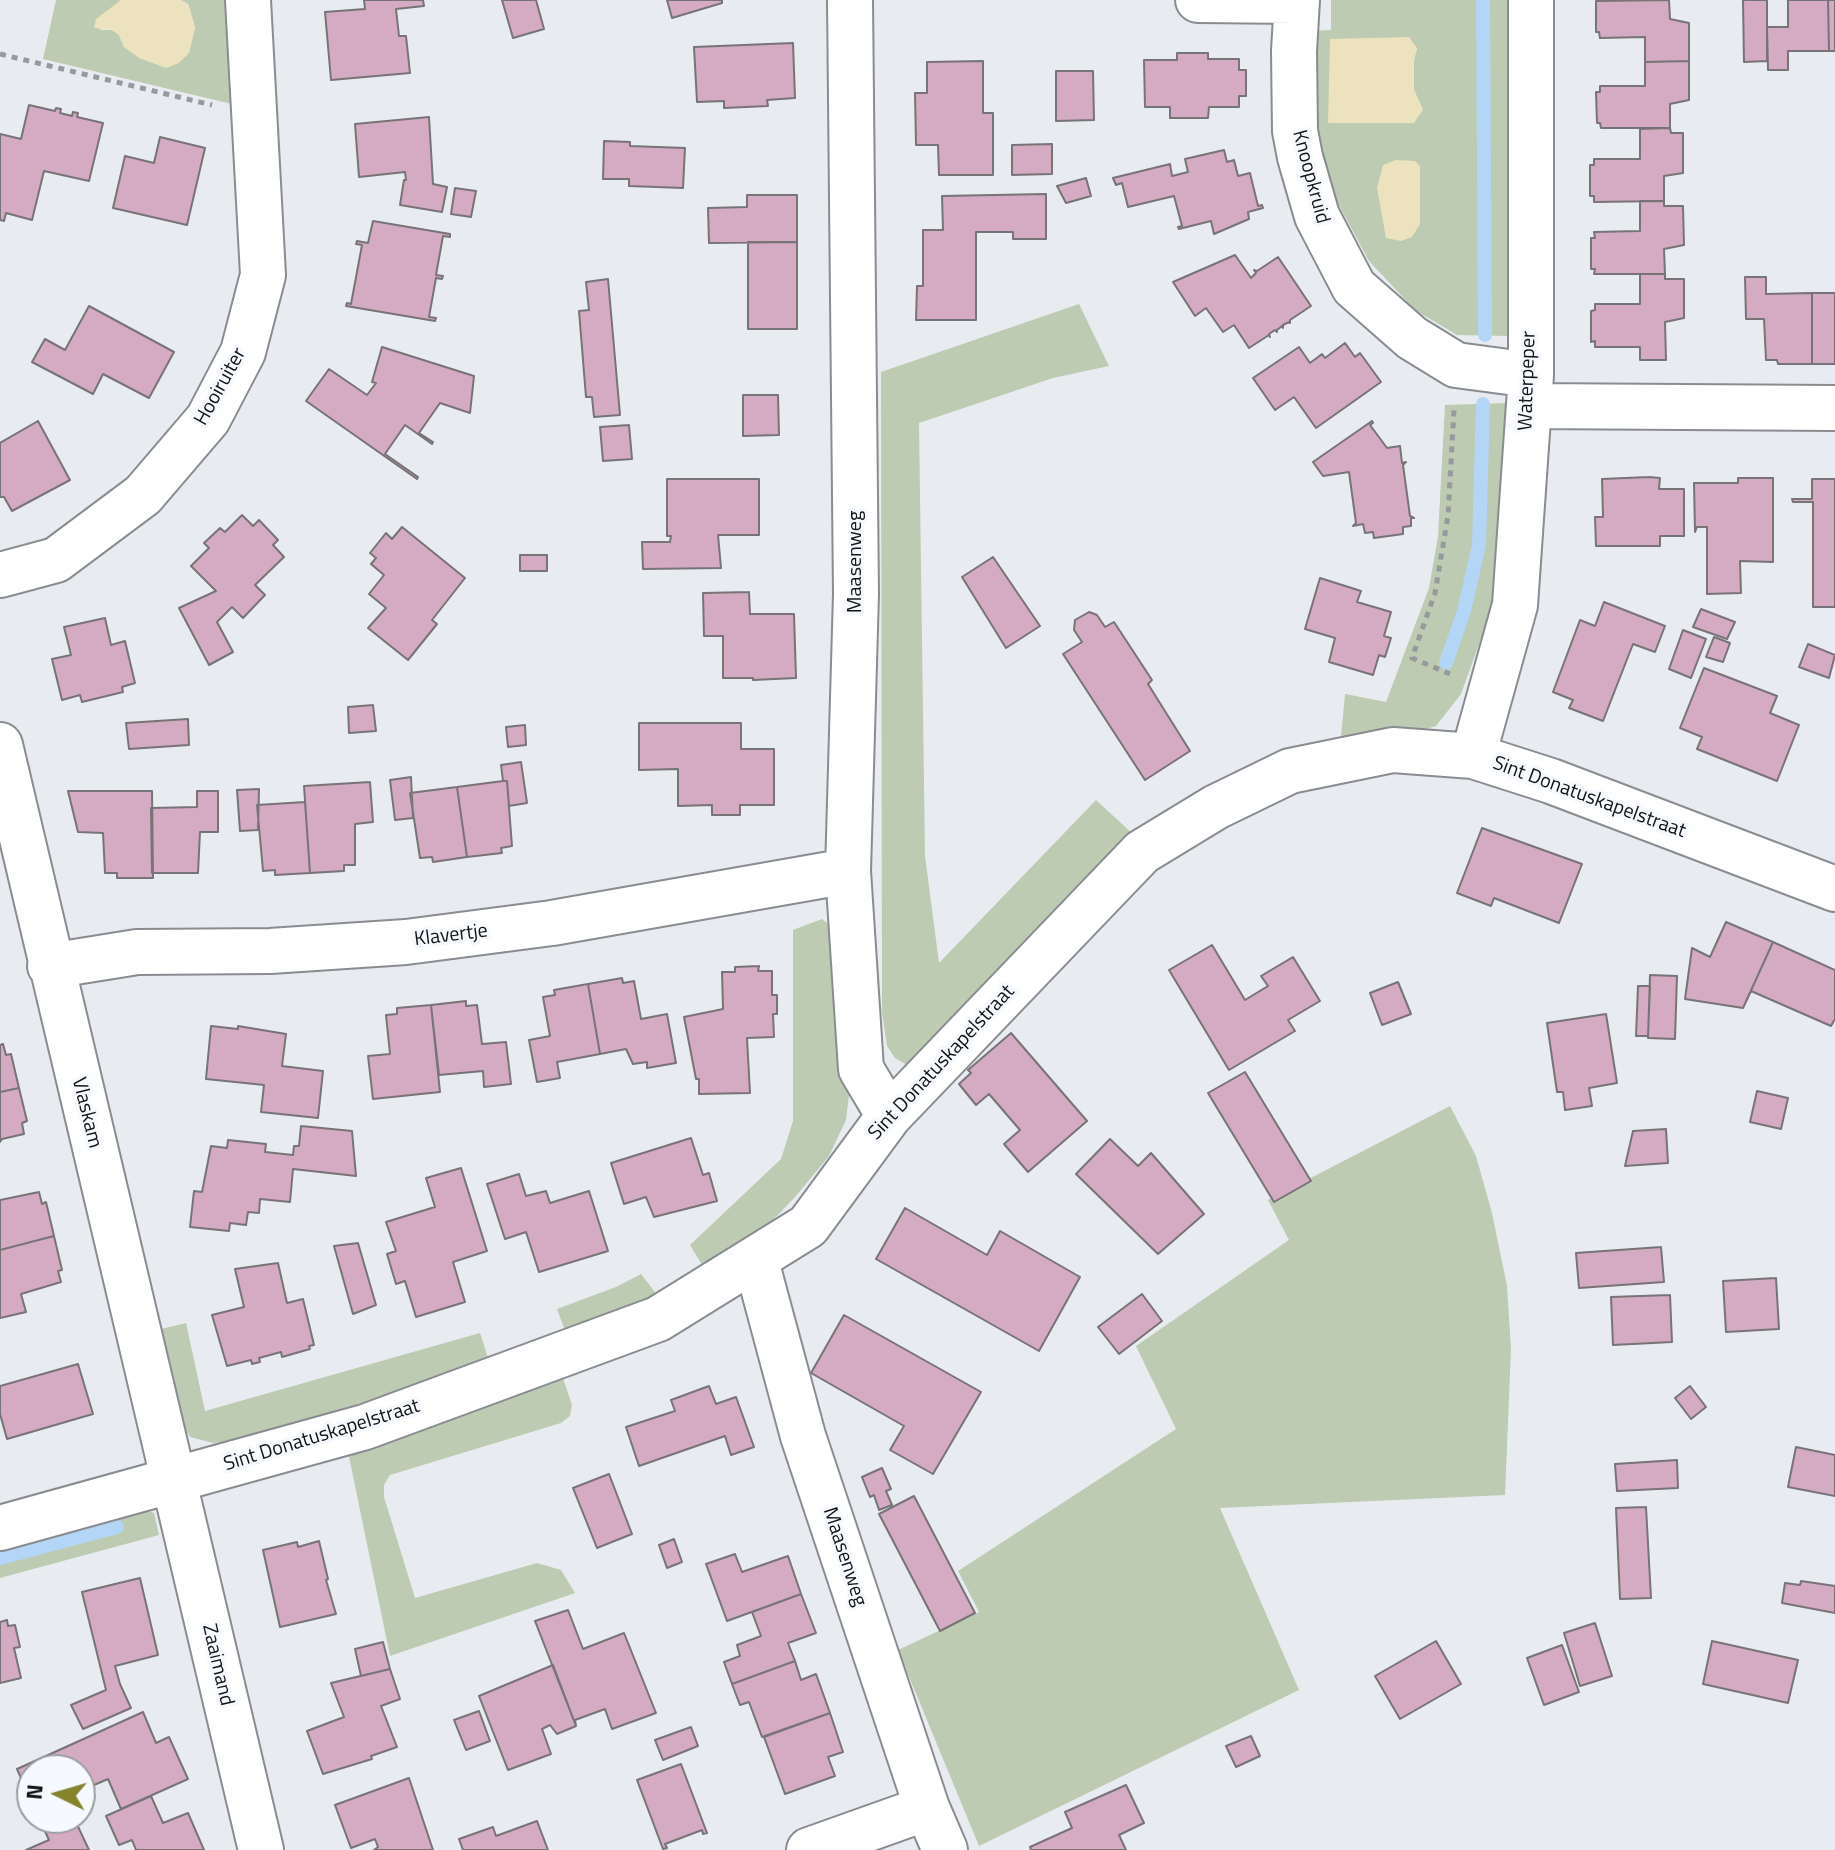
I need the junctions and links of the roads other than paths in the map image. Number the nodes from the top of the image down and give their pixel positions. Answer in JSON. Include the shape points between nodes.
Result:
{"nodes":[{"id":1,"x":248,"y":0,"type":"edge"},
{"id":2,"x":850,"y":0,"type":"edge"},
{"id":3,"x":1198,"y":0,"type":"edge"},
{"id":4,"x":1531,"y":0,"type":"edge"},
{"id":5,"x":1297,"y":1,"type":"edge"},
{"id":6,"x":1530,"y":390,"type":"junction"},
{"id":7,"x":1835,"y":408,"type":"edge"},
{"id":8,"x":0,"y":575,"type":"edge"},
{"id":9,"x":0,"y":745,"type":"edge"},
{"id":10,"x":1473,"y":756,"type":"junction"},
{"id":11,"x":848,"y":871,"type":"junction"},
{"id":12,"x":1835,"y":889,"type":"edge"},
{"id":13,"x":50,"y":966,"type":"junction"},
{"id":14,"x":889,"y":1116,"type":"junction"},
{"id":15,"x":756,"y":1261,"type":"junction"},
{"id":16,"x":174,"y":1480,"type":"junction"},
{"id":17,"x":0,"y":1528,"type":"edge"},
{"id":18,"x":927,"y":1808,"type":"junction"},
{"id":19,"x":261,"y":1850,"type":"edge"},
{"id":20,"x":809,"y":1850,"type":"edge"},
{"id":21,"x":945,"y":1850,"type":"edge"}],
"edges":[{"from":1,"to":8,"type":"street","name":"Hooiruiter","via":[[263,275],[243,352],[208,419],[143,495],[56,560]]},
{"from":2,"to":11,"type":"street","name":"Maasenweg","via":[[856,594]]},
{"from":3,"to":5,"type":"street"},
{"from":4,"to":6,"type":"street","name":"Waterpeper"},
{"from":5,"to":6,"type":"street","name":"Knoopkruid","via":[[1295,131],[1317,216],[1354,287],[1412,338],[1456,365]]},
{"from":6,"to":7,"type":"street","name":"Knoopkruid"},
{"from":6,"to":10,"type":"street","name":"Waterpeper","via":[[1515,605]]},
{"from":9,"to":13,"type":"street","name":"Vlaskam"},
{"from":10,"to":12,"type":"street","name":"Sint Donatuskapelstraat"},
{"from":10,"to":14,"type":"street","name":"Sint Donatuskapelstraat","via":[[1393,750],[1290,771],[1142,852]]},
{"from":11,"to":13,"type":"street","name":"Klavertje","via":[[552,923],[406,942],[137,952]]},
{"from":11,"to":14,"type":"street","name":"Maasenweg","via":[[861,1069]]},
{"from":13,"to":16,"type":"street","name":"Vlaskam"},
{"from":14,"to":15,"type":"street","name":"Sint Donatuskapelstraat","via":[[808,1226]]},
{"from":15,"to":16,"type":"street","name":"Sint Donatuskapelstraat","via":[[658,1319],[365,1427]]},
{"from":15,"to":18,"type":"street","name":"Maasenweg","via":[[803,1436]]},
{"from":16,"to":17,"type":"street","name":"Sint Donatuskapelstraat"},
{"from":16,"to":19,"type":"street","name":"Zaaimand"},
{"from":18,"to":20,"type":"street"},
{"from":18,"to":21,"type":"street","name":"Maasenweg"}]}
